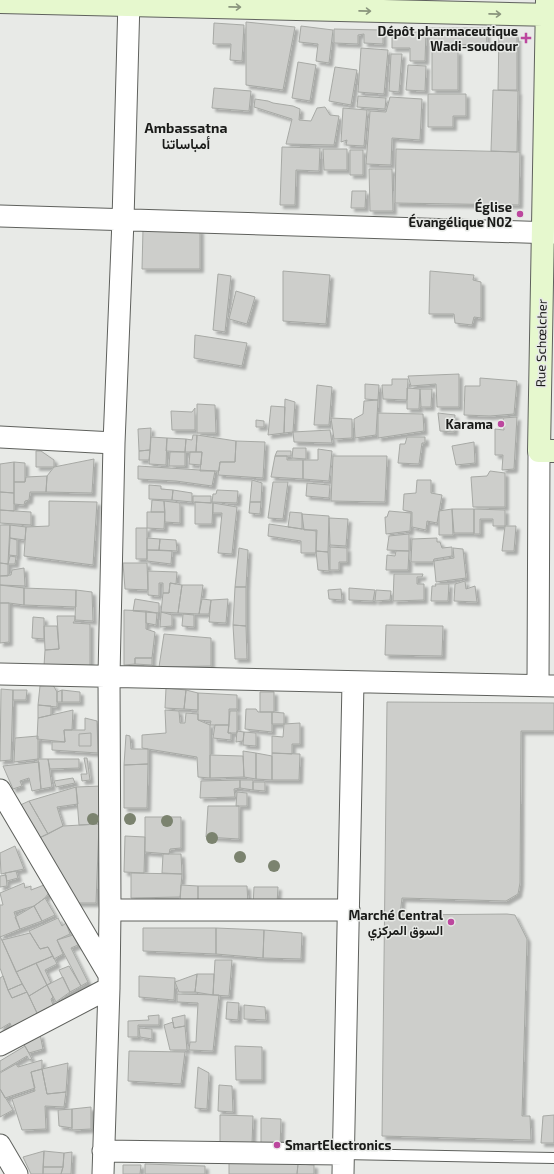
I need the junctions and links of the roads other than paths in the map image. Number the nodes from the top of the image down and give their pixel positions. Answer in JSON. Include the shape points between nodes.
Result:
{"nodes":[{"id":1,"x":0,"y":2,"type":"edge"},
{"id":2,"x":129,"y":2,"type":"edge"},
{"id":3,"x":550,"y":10,"type":"edge"},
{"id":4,"x":0,"y":216,"type":"edge"},
{"id":5,"x":123,"y":220,"type":"junction"},
{"id":6,"x":549,"y":233,"type":"edge"},
{"id":7,"x":0,"y":437,"type":"edge"},
{"id":8,"x":114,"y":443,"type":"junction"},
{"id":9,"x":546,"y":451,"type":"edge"},
{"id":10,"x":0,"y":674,"type":"edge"},
{"id":11,"x":108,"y":676,"type":"junction"},
{"id":12,"x":353,"y":682,"type":"junction"},
{"id":13,"x":546,"y":686,"type":"edge"},
{"id":14,"x":0,"y":790,"type":"edge"},
{"id":15,"x":110,"y":910,"type":"junction"},
{"id":16,"x":348,"y":910,"type":"junction"},
{"id":17,"x":109,"y":981,"type":"junction"},
{"id":18,"x":0,"y":1045,"type":"edge"},
{"id":19,"x":0,"y":1145,"type":"edge"},
{"id":20,"x":103,"y":1150,"type":"junction"},
{"id":21,"x":343,"y":1154,"type":"junction"},
{"id":22,"x":554,"y":1158,"type":"edge"},
{"id":23,"x":16,"y":1174,"type":"edge"},
{"id":24,"x":103,"y":1174,"type":"edge"},
{"id":25,"x":343,"y":1174,"type":"edge"}],
"edges":[{"from":1,"to":2,"type":"street"},
{"from":2,"to":3,"type":"street","one_way":true},
{"from":2,"to":5,"type":"street"},
{"from":3,"to":6,"type":"street","name":"Rue Schœlcher"},
{"from":4,"to":5,"type":"street"},
{"from":5,"to":6,"type":"street"},
{"from":5,"to":8,"type":"street"},
{"from":6,"to":9,"type":"street","name":"Rue Schœlcher"},
{"from":7,"to":8,"type":"street"},
{"from":8,"to":11,"type":"street"},
{"from":9,"to":13,"type":"street","name":"Rue Schœlcher"},
{"from":10,"to":11,"type":"street"},
{"from":11,"to":12,"type":"street"},
{"from":11,"to":15,"type":"street"},
{"from":12,"to":13,"type":"street"},
{"from":12,"to":16,"type":"street"},
{"from":14,"to":17,"type":"street"},
{"from":15,"to":16,"type":"street"},
{"from":15,"to":17,"type":"street"},
{"from":16,"to":21,"type":"street"},
{"from":17,"to":18,"type":"street"},
{"from":17,"to":20,"type":"street"},
{"from":19,"to":23,"type":"street"},
{"from":20,"to":21,"type":"street"},
{"from":20,"to":24,"type":"street"},
{"from":21,"to":22,"type":"lane"},
{"from":21,"to":25,"type":"street"}]}
